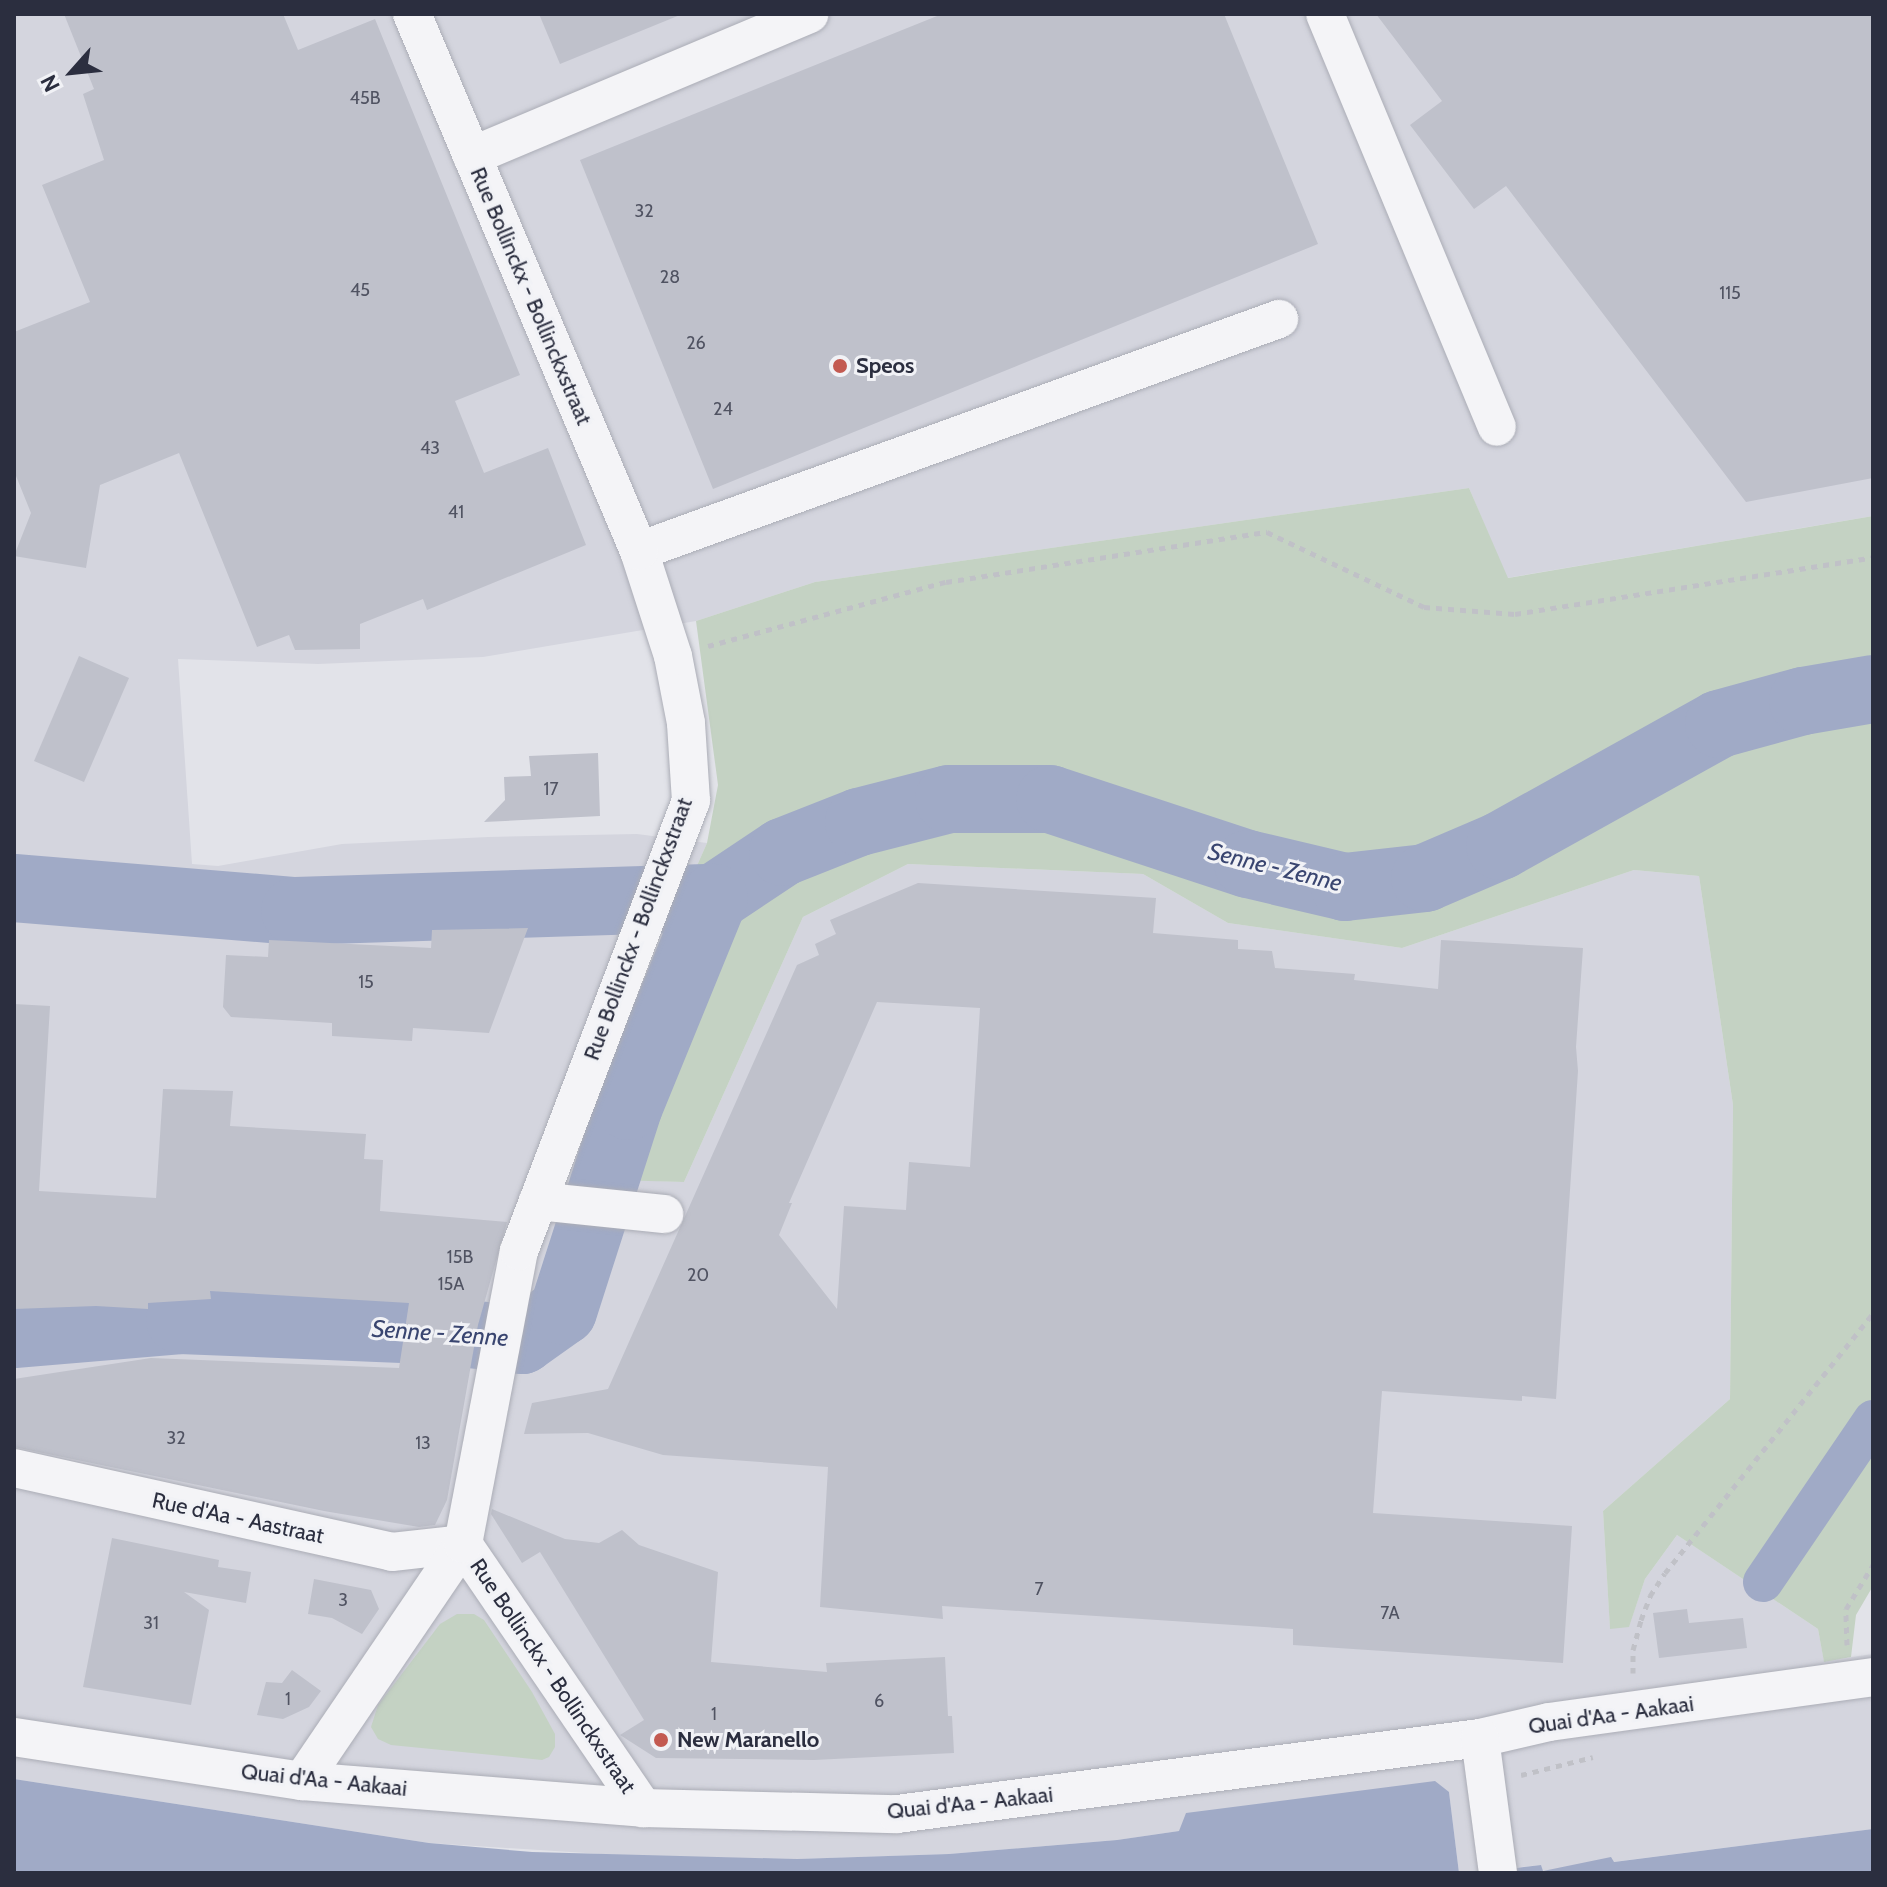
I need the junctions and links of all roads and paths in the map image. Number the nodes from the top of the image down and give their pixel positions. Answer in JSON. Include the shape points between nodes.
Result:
{"nodes":[{"id":1,"x":412,"y":14,"type":"edge"},
{"id":2,"x":809,"y":14,"type":"edge"},
{"id":3,"x":1325,"y":14,"type":"edge"},
{"id":4,"x":472,"y":156,"type":"junction"},
{"id":5,"x":1279,"y":319,"type":"dead end"},
{"id":6,"x":1497,"y":427,"type":"dead end"},
{"id":7,"x":639,"y":551,"type":"junction"},
{"id":8,"x":1873,"y":557,"type":"edge"},
{"id":9,"x":673,"y":656,"type":"junction"},
{"id":10,"x":554,"y":1202,"type":"junction"},
{"id":11,"x":664,"y":1214,"type":"dead end"},
{"id":12,"x":1873,"y":1313,"type":"edge"},
{"id":13,"x":14,"y":1468,"type":"edge"},
{"id":14,"x":463,"y":1544,"type":"junction"},
{"id":15,"x":1873,"y":1565,"type":"edge"},
{"id":16,"x":1860,"y":1679,"type":"edge"},
{"id":17,"x":1635,"y":1710,"type":"junction"},
{"id":18,"x":14,"y":1737,"type":"edge"},
{"id":19,"x":1480,"y":1738,"type":"junction"},
{"id":20,"x":302,"y":1781,"type":"junction"},
{"id":21,"x":643,"y":1808,"type":"junction"},
{"id":22,"x":1498,"y":1873,"type":"edge"}],
"edges":[{"from":1,"to":4,"type":"street","name":"Rue Bollinckx - Bollinckxstraat"},
{"from":2,"to":4,"type":"street"},
{"from":3,"to":6,"type":"street"},
{"from":4,"to":7,"type":"street","name":"Rue Bollinckx - Bollinckxstraat"},
{"from":5,"to":7,"type":"street"},
{"from":7,"to":9,"type":"street","name":"Rue Bollinckx - Bollinckxstraat"},
{"from":8,"to":9,"type":"path","via":[[1515,614],[1424,607],[1267,532],[946,582]]},
{"from":9,"to":10,"type":"street","name":"Rue Bollinckx - Bollinckxstraat","via":[[686,723],[691,801],[640,935]]},
{"from":10,"to":11,"type":"street"},
{"from":10,"to":14,"type":"street","name":"Rue Bollinckx - Bollinckxstraat","via":[[519,1251]]},
{"from":12,"to":17,"type":"path","via":[[1650,1596],[1633,1650]]},
{"from":13,"to":14,"type":"street","name":"Rue d'Aa - Aastraat","via":[[392,1552]]},
{"from":14,"to":20,"type":"street","name":"Rue Bollinckx - Bollinckxstraat"},
{"from":14,"to":21,"type":"street","name":"Rue Bollinckx - Bollinckxstraat"},
{"from":15,"to":16,"type":"path","via":[[1846,1609]]},
{"from":16,"to":17,"type":"street","name":"Quai d'Aa - Aakaai"},
{"from":17,"to":19,"type":"street","name":"Quai d'Aa - Aakaai"},
{"from":18,"to":20,"type":"street","name":"Quai d'Aa - Aakaai"},
{"from":19,"to":21,"type":"street","name":"Quai d'Aa - Aakaai","via":[[897,1814]]},
{"from":19,"to":22,"type":"street"},
{"from":20,"to":21,"type":"street","name":"Quai d'Aa - Aakaai"}]}
